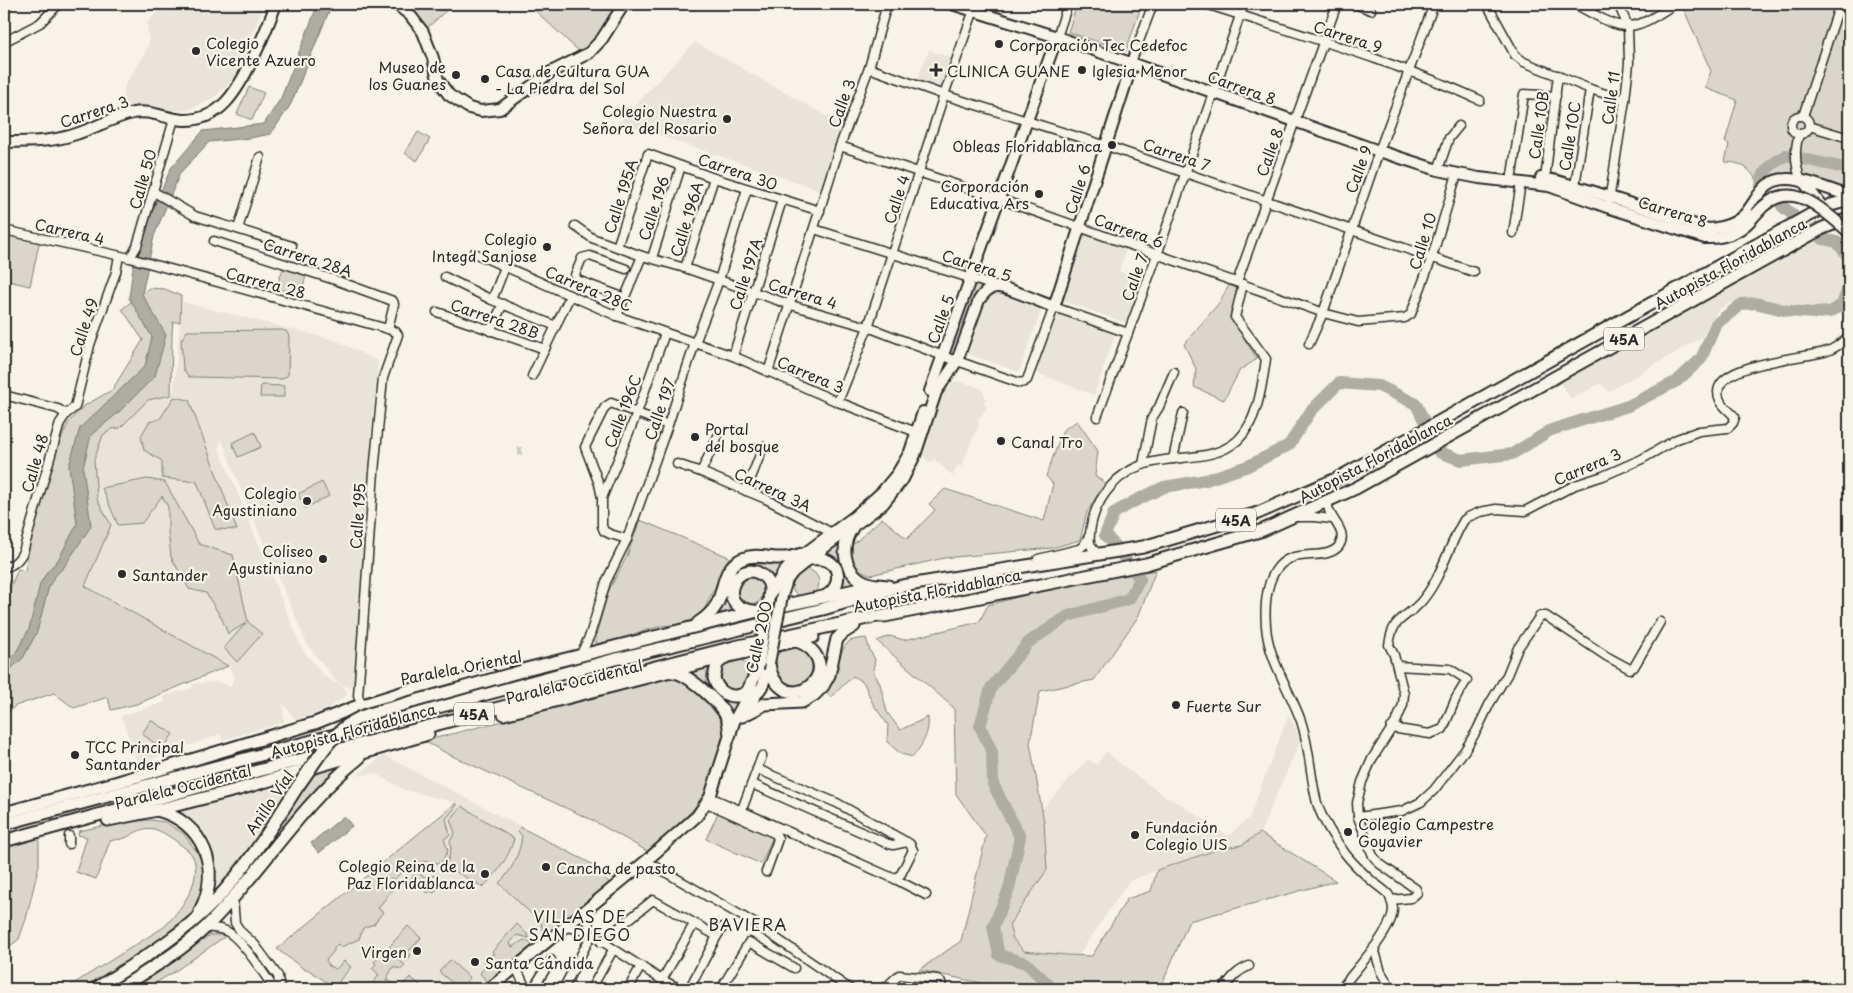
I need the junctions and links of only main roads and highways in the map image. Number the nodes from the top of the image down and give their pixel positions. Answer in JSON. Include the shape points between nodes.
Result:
{"nodes":[{"id":1,"x":276,"y":4,"type":"edge"},
{"id":2,"x":396,"y":4,"type":"edge"},
{"id":3,"x":624,"y":4,"type":"edge"},
{"id":4,"x":952,"y":4,"type":"edge"},
{"id":5,"x":975,"y":8,"type":"edge"},
{"id":6,"x":1057,"y":37,"type":"junction"},
{"id":7,"x":1132,"y":64,"type":"junction"},
{"id":8,"x":4,"y":142,"type":"edge"},
{"id":9,"x":1461,"y":174,"type":"junction"},
{"id":10,"x":1801,"y":181,"type":"junction"},
{"id":11,"x":1849,"y":198,"type":"edge"},
{"id":12,"x":1823,"y":208,"type":"junction"},
{"id":13,"x":1751,"y":213,"type":"junction"},
{"id":14,"x":1849,"y":220,"type":"edge"},
{"id":15,"x":1849,"y":232,"type":"edge"},
{"id":16,"x":998,"y":287,"type":"joint"},
{"id":17,"x":1054,"y":307,"type":"joint"},
{"id":18,"x":919,"y":434,"type":"junction"},
{"id":19,"x":852,"y":528,"type":"junction"},
{"id":20,"x":806,"y":556,"type":"junction"},
{"id":21,"x":878,"y":585,"type":"junction"},
{"id":22,"x":902,"y":586,"type":"junction"},
{"id":23,"x":782,"y":596,"type":"joint"},
{"id":24,"x":769,"y":597,"type":"junction"},
{"id":25,"x":822,"y":598,"type":"junction"},
{"id":26,"x":758,"y":611,"type":"junction"},
{"id":27,"x":885,"y":616,"type":"junction"},
{"id":28,"x":694,"y":626,"type":"junction"},
{"id":29,"x":854,"y":626,"type":"junction"},
{"id":30,"x":659,"y":636,"type":"junction"},
{"id":31,"x":797,"y":641,"type":"junction"},
{"id":32,"x":725,"y":657,"type":"junction"},
{"id":33,"x":616,"y":659,"type":"junction"},
{"id":34,"x":769,"y":663,"type":"junction"},
{"id":35,"x":758,"y":669,"type":"junction"},
{"id":36,"x":522,"y":671,"type":"junction"},
{"id":37,"x":666,"y":673,"type":"junction"},
{"id":38,"x":742,"y":716,"type":"junction"},
{"id":39,"x":730,"y":734,"type":"junction"},
{"id":40,"x":371,"y":751,"type":"junction"},
{"id":41,"x":118,"y":782,"type":"junction"},
{"id":42,"x":72,"y":806,"type":"junction"},
{"id":43,"x":41,"y":809,"type":"junction"},
{"id":44,"x":157,"y":810,"type":"junction"},
{"id":45,"x":4,"y":813,"type":"edge"},
{"id":46,"x":4,"y":824,"type":"edge"},
{"id":47,"x":68,"y":835,"type":"junction"},
{"id":48,"x":4,"y":840,"type":"edge"},
{"id":49,"x":190,"y":924,"type":"junction"},
{"id":50,"x":95,"y":989,"type":"edge"},
{"id":51,"x":119,"y":989,"type":"edge"},
{"id":52,"x":488,"y":989,"type":"edge"}],
"edges":[{"from":1,"to":8,"type":"main road","name":"Carrera 3","via":[[249,65],[226,102],[212,114],[200,119],[174,120],[132,113],[55,140]]},
{"from":2,"to":3,"type":"main road","via":[[423,32],[434,58],[438,80],[449,95],[469,108],[481,111],[500,109],[551,72],[589,53]]},
{"from":4,"to":5,"type":"main road","name":"Carrera 8"},
{"from":5,"to":6,"type":"main road","name":"Carrera 8"},
{"from":6,"to":7,"type":"main road","name":"Carrera 8"},
{"from":6,"to":18,"type":"main road","name":"Calle 5","via":[[943,356]]},
{"from":7,"to":9,"type":"main road","name":"Carrera 8","via":[[1379,151]]},
{"from":7,"to":17,"type":"main road","name":"Calle 6"},
{"from":9,"to":13,"type":"main road","name":"Carrera 8","via":[[1480,171],[1545,179],[1609,196],[1708,229],[1728,226]]},
{"from":9,"to":13,"type":"main road","name":"Carrera 8","via":[[1549,186],[1607,208],[1705,238],[1729,236],[1744,228]]},
{"from":10,"to":11,"type":"main road","name":"Carrera 8"},
{"from":10,"to":12,"type":"main road"},
{"from":10,"to":13,"type":"main road","name":"Carrera 8","via":[[1789,179],[1764,187],[1753,201]]},
{"from":11,"to":12,"type":"highway","number":"45A"},
{"from":12,"to":22,"type":"highway","name":"Autopista Floridablanca","number":"45A","via":[[1338,478],[1258,514],[1143,547]]},
{"from":13,"to":15,"type":"main road","name":"Carrera 8","bridge":true,"via":[[1776,198],[1796,196],[1814,203]]},
{"from":14,"to":27,"type":"highway","name":"Autopista Floridablanca","number":"45A","via":[[1821,229],[1328,502],[1263,530],[1146,564]]},
{"from":16,"to":17,"type":"main road","name":"Carrera 5"},
{"from":16,"to":18,"type":"main road","name":"Calle 5","via":[[988,290],[979,300],[957,361],[936,392]]},
{"from":18,"to":19,"type":"main road","name":"Calle 5","via":[[915,455],[903,479],[883,504]]},
{"from":18,"to":20,"type":"main road","name":"Calle 5","via":[[882,492]]},
{"from":19,"to":20,"type":"main road","name":"Calle 5"},
{"from":19,"to":21,"type":"highway","via":[[844,547],[849,568],[864,582]]},
{"from":20,"to":23,"type":"main road","name":"Calle 5","via":[[787,580]]},
{"from":20,"to":24,"type":"main road","name":"Calle 5","via":[[783,572]]},
{"from":20,"to":25,"type":"highway","via":[[825,560],[837,571],[836,588]]},
{"from":20,"to":28,"type":"highway","via":[[754,556],[737,562],[726,574],[713,611]]},
{"from":21,"to":22,"type":"highway","name":"Paralela Oriental","number":"45A"},
{"from":21,"to":25,"type":"highway","name":"Paralela Oriental","number":"45A"},
{"from":22,"to":33,"type":"highway","name":"Autopista Floridablanca","number":"45A","via":[[823,609]]},
{"from":23,"to":34,"type":"main road","name":"Calle 200","bridge":true},
{"from":24,"to":26,"type":"highway","via":[[768,582],[758,572],[743,573],[735,579],[731,594],[735,603],[743,609]]},
{"from":24,"to":35,"type":"main road","name":"Calle 200","bridge":true},
{"from":25,"to":26,"type":"highway","name":"Paralela Oriental","number":"45A"},
{"from":26,"to":28,"type":"highway","name":"Paralela Oriental","number":"45A"},
{"from":27,"to":29,"type":"highway","name":"Paralela Occidental","number":"45A"},
{"from":27,"to":47,"type":"highway","name":"Autopista Floridablanca","number":"45A","via":[[734,646],[240,775]]},
{"from":28,"to":30,"type":"highway","name":"Paralela Oriental","number":"45A"},
{"from":29,"to":31,"type":"highway","name":"Paralela Occidental","number":"45A"},
{"from":29,"to":38,"type":"highway","via":[[837,639],[828,678],[812,697],[798,702],[765,704]]},
{"from":30,"to":33,"type":"highway"},
{"from":30,"to":36,"type":"highway","name":"Paralela Oriental","number":"45A"},
{"from":31,"to":32,"type":"highway","name":"Paralela Occidental","number":"45A"},
{"from":31,"to":34,"type":"highway","via":[[814,650],[818,659],[819,669],[810,686],[791,691],[782,688],[774,682]]},
{"from":32,"to":35,"type":"highway","via":[[715,668],[714,678],[717,687],[729,695],[747,692]]},
{"from":32,"to":37,"type":"highway","name":"Paralela Occidental","number":"45A"},
{"from":33,"to":42,"type":"highway","name":"Autopista Floridablanca","number":"45A"},
{"from":34,"to":38,"type":"main road","name":"Calle 200","via":[[763,685]]},
{"from":35,"to":39,"type":"main road","name":"Calle 200"},
{"from":36,"to":41,"type":"highway","name":"Paralela Oriental","via":[[414,690],[315,724]]},
{"from":36,"to":49,"type":"highway","name":"Anillo Víal","number":"45A","bridge":true,"via":[[353,720],[335,736],[236,876]]},
{"from":37,"to":39,"type":"highway","via":[[676,672],[695,682],[724,712]]},
{"from":37,"to":40,"type":"highway","name":"Paralela Occidental","number":"45A"},
{"from":38,"to":39,"type":"main road","name":"Calle 200"},
{"from":39,"to":52,"type":"main road","name":"Calle 200","via":[[709,800],[686,827]]},
{"from":40,"to":44,"type":"highway","name":"Paralela Occidental","number":"45A"},
{"from":40,"to":51,"type":"highway","name":"Anillo Víal","number":"45A","via":[[326,787],[206,927],[176,952]]},
{"from":41,"to":42,"type":"highway"},
{"from":41,"to":43,"type":"highway","name":"Paralela Oriental"},
{"from":42,"to":43,"type":"highway","name":"Autopista Floridablanca","number":"45A"},
{"from":43,"to":45,"type":"highway","name":"Paralela Oriental"},
{"from":43,"to":46,"type":"highway","name":"Autopista Floridablanca","number":"45A"},
{"from":44,"to":47,"type":"highway","name":"Paralela Occidental","number":"45A","via":[[102,821]]},
{"from":44,"to":49,"type":"highway","via":[[174,816],[189,827],[207,858],[208,890],[200,911]]},
{"from":47,"to":48,"type":"highway","name":"Autopista Floridablanca","number":"45A","via":[[45,830]]},
{"from":49,"to":50,"type":"highway","name":"Anillo Víal","number":"45A"}]}
